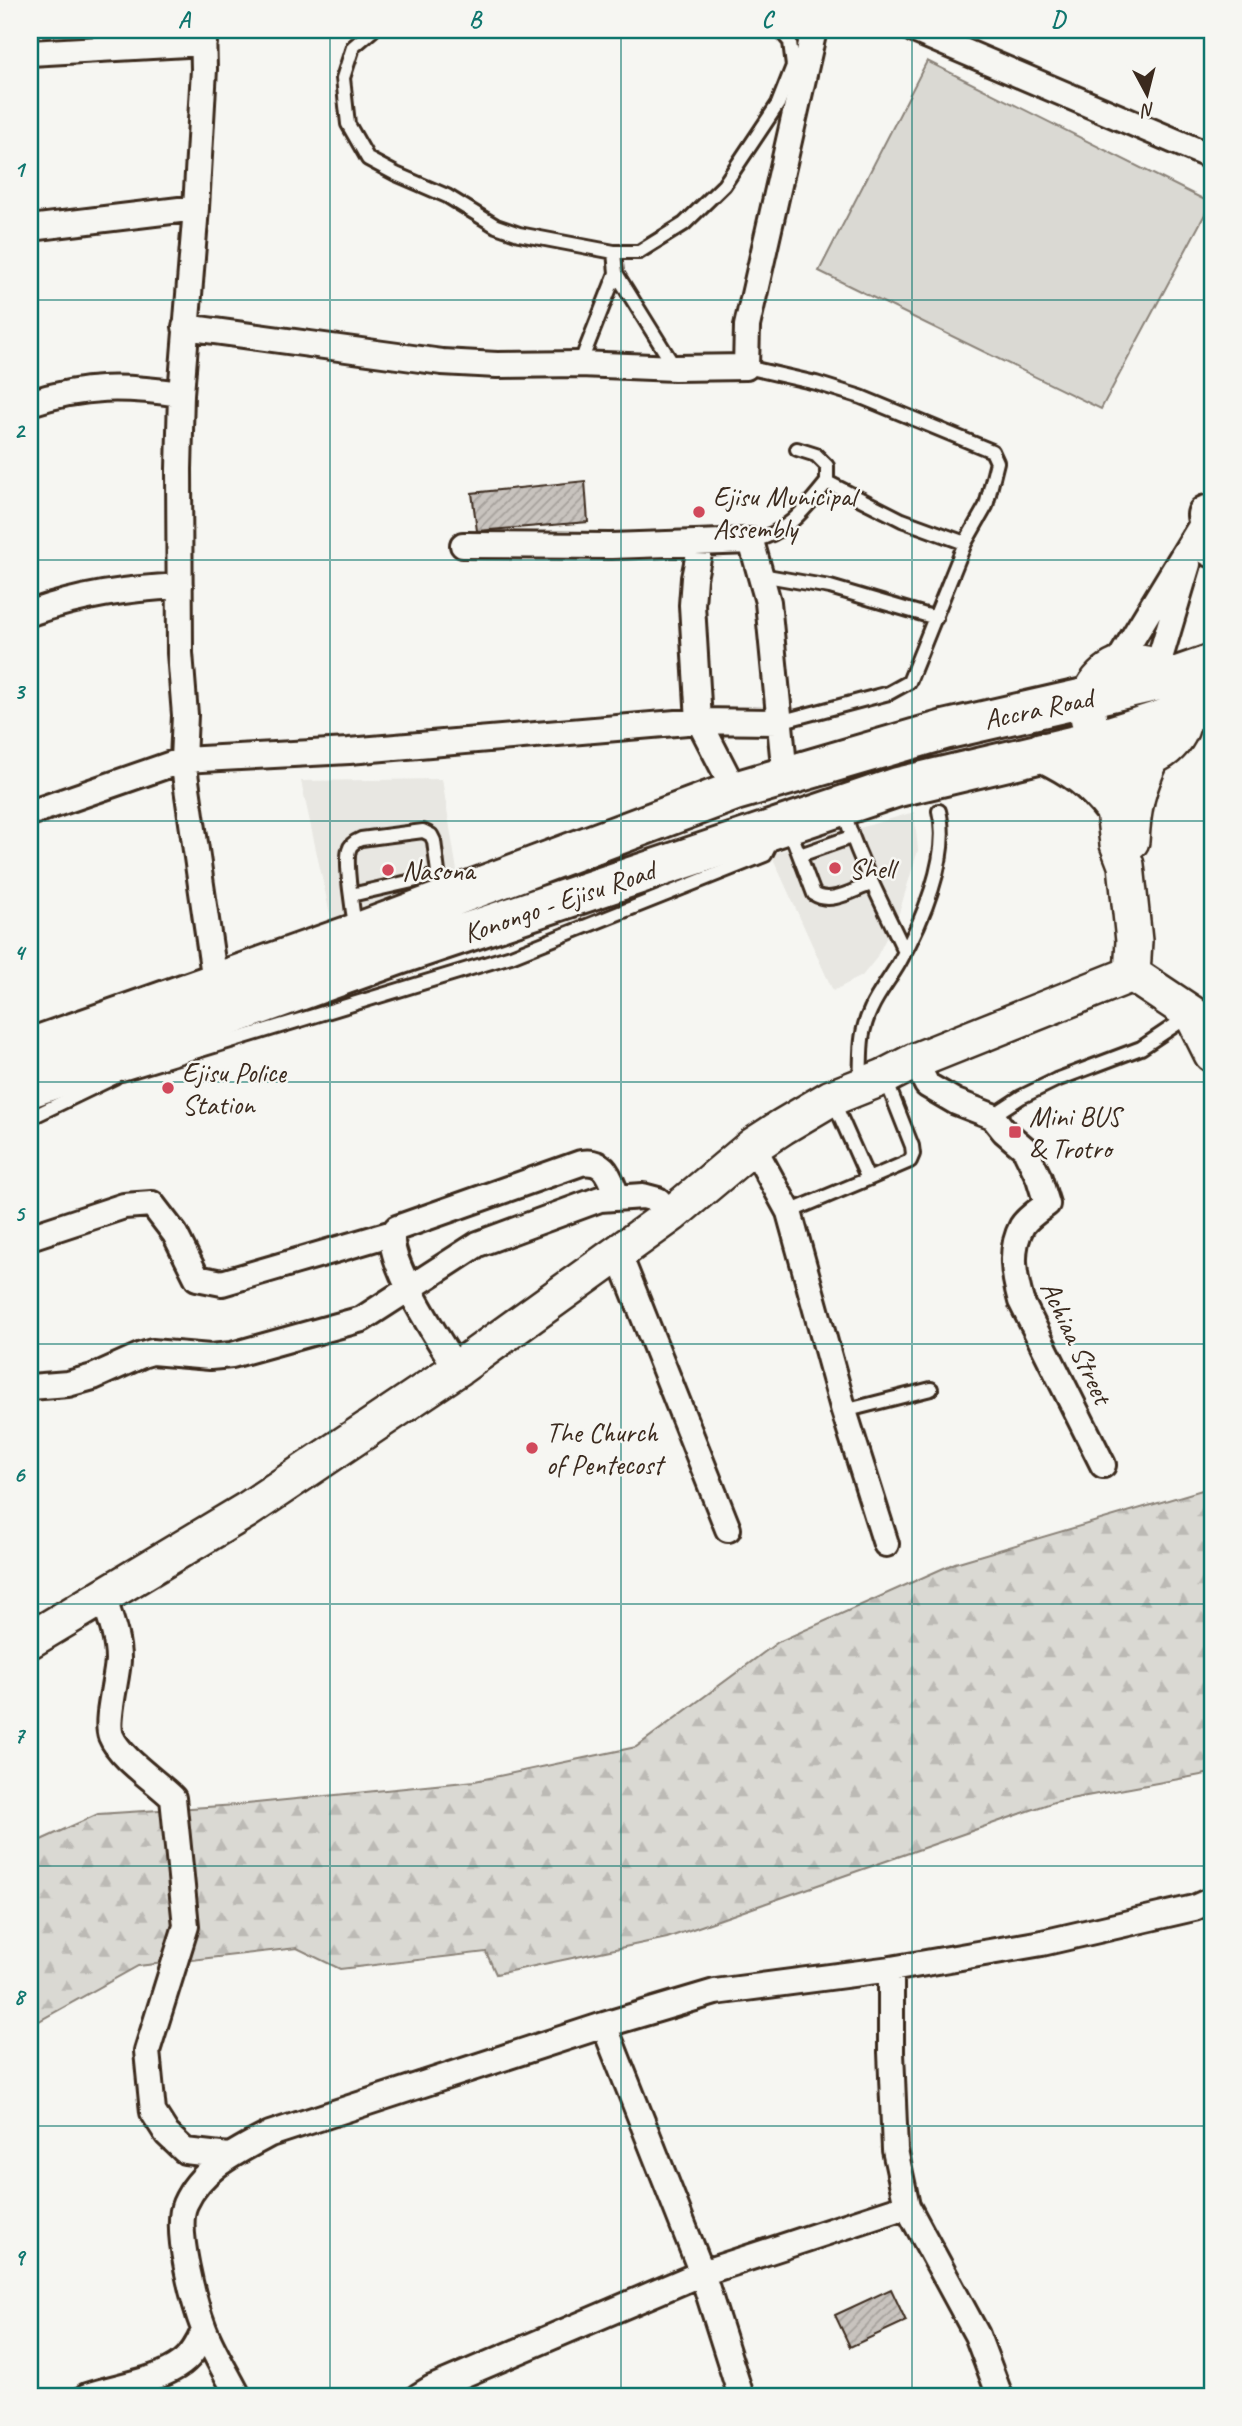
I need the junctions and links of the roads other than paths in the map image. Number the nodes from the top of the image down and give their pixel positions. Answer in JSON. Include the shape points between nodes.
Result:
{"nodes":[{"id":1,"x":373,"y":30,"type":"edge"},
{"id":2,"x":780,"y":30,"type":"edge"},
{"id":3,"x":814,"y":30,"type":"edge"},
{"id":4,"x":914,"y":30,"type":"edge"},
{"id":5,"x":204,"y":36,"type":"edge"},
{"id":6,"x":30,"y":53,"type":"edge"},
{"id":7,"x":1212,"y":157,"type":"edge"},
{"id":8,"x":196,"y":208,"type":"junction"},
{"id":9,"x":30,"y":228,"type":"edge"},
{"id":10,"x":614,"y":253,"type":"junction"},
{"id":11,"x":616,"y":273,"type":"junction"},
{"id":12,"x":185,"y":327,"type":"junction"},
{"id":13,"x":580,"y":363,"type":"junction"},
{"id":14,"x":746,"y":367,"type":"junction"},
{"id":15,"x":675,"y":368,"type":"junction"},
{"id":16,"x":181,"y":394,"type":"junction"},
{"id":17,"x":30,"y":402,"type":"edge"},
{"id":18,"x":797,"y":449,"type":"dead end"},
{"id":19,"x":827,"y":482,"type":"junction"},
{"id":20,"x":1207,"y":524,"type":"edge"},
{"id":21,"x":751,"y":541,"type":"junction"},
{"id":22,"x":965,"y":543,"type":"junction"},
{"id":23,"x":701,"y":544,"type":"junction"},
{"id":24,"x":463,"y":545,"type":"dead end"},
{"id":25,"x":761,"y":575,"type":"junction"},
{"id":26,"x":180,"y":586,"type":"junction"},
{"id":27,"x":30,"y":613,"type":"edge"},
{"id":28,"x":936,"y":618,"type":"junction"},
{"id":29,"x":1212,"y":664,"type":"edge"},
{"id":30,"x":1115,"y":667,"type":"junction"},
{"id":31,"x":1164,"y":673,"type":"junction"},
{"id":32,"x":1089,"y":698,"type":"junction"},
{"id":33,"x":1198,"y":709,"type":"edge"},
{"id":34,"x":699,"y":721,"type":"junction"},
{"id":35,"x":779,"y":722,"type":"junction"},
{"id":36,"x":1100,"y":743,"type":"junction"},
{"id":37,"x":864,"y":751,"type":"joint"},
{"id":38,"x":1042,"y":752,"type":"junction"},
{"id":39,"x":1152,"y":757,"type":"junction"},
{"id":40,"x":183,"y":760,"type":"junction"},
{"id":41,"x":785,"y":776,"type":"junction"},
{"id":42,"x":735,"y":791,"type":"junction"},
{"id":43,"x":1114,"y":808,"type":"junction"},
{"id":44,"x":939,"y":811,"type":"dead end"},
{"id":45,"x":30,"y":813,"type":"edge"},
{"id":46,"x":847,"y":822,"type":"junction"},
{"id":47,"x":786,"y":836,"type":"junction"},
{"id":48,"x":1126,"y":865,"type":"junction"},
{"id":49,"x":871,"y":884,"type":"junction"},
{"id":50,"x":440,"y":888,"type":"junction"},
{"id":51,"x":351,"y":895,"type":"junction"},
{"id":52,"x":356,"y":933,"type":"junction"},
{"id":53,"x":904,"y":950,"type":"junction"},
{"id":54,"x":1132,"y":974,"type":"junction"},
{"id":55,"x":215,"y":982,"type":"junction"},
{"id":56,"x":1202,"y":1011,"type":"edge"},
{"id":57,"x":30,"y":1048,"type":"edge"},
{"id":58,"x":1212,"y":1054,"type":"edge"},
{"id":59,"x":915,"y":1062,"type":"junction"},
{"id":60,"x":112,"y":1068,"type":"junction"},
{"id":61,"x":859,"y":1087,"type":"junction"},
{"id":62,"x":30,"y":1088,"type":"edge"},
{"id":63,"x":992,"y":1116,"type":"junction"},
{"id":64,"x":30,"y":1118,"type":"edge"},
{"id":65,"x":753,"y":1146,"type":"junction"},
{"id":66,"x":868,"y":1179,"type":"junction"},
{"id":67,"x":617,"y":1196,"type":"junction"},
{"id":68,"x":789,"y":1212,"type":"junction"},
{"id":69,"x":672,"y":1214,"type":"junction"},
{"id":70,"x":393,"y":1233,"type":"junction"},
{"id":71,"x":30,"y":1237,"type":"edge"},
{"id":72,"x":618,"y":1252,"type":"junction"},
{"id":73,"x":409,"y":1288,"type":"junction"},
{"id":74,"x":457,"y":1369,"type":"junction"},
{"id":75,"x":30,"y":1387,"type":"edge"},
{"id":76,"x":931,"y":1389,"type":"dead end"},
{"id":77,"x":844,"y":1412,"type":"junction"},
{"id":78,"x":1103,"y":1465,"type":"dead end"},
{"id":79,"x":728,"y":1529,"type":"dead end"},
{"id":80,"x":886,"y":1544,"type":"dead end"},
{"id":81,"x":103,"y":1596,"type":"junction"},
{"id":82,"x":30,"y":1640,"type":"edge"},
{"id":83,"x":1212,"y":1900,"type":"edge"},
{"id":84,"x":891,"y":1969,"type":"junction"},
{"id":85,"x":604,"y":2025,"type":"junction"},
{"id":86,"x":229,"y":2156,"type":"junction"},
{"id":87,"x":907,"y":2206,"type":"junction"},
{"id":88,"x":702,"y":2273,"type":"junction"},
{"id":89,"x":204,"y":2331,"type":"junction"},
{"id":90,"x":88,"y":2396,"type":"edge"},
{"id":91,"x":238,"y":2396,"type":"edge"},
{"id":92,"x":419,"y":2396,"type":"edge"},
{"id":93,"x":741,"y":2396,"type":"edge"},
{"id":94,"x":1000,"y":2396,"type":"edge"}],
"edges":[{"from":1,"to":10,"type":"lane","via":[[353,47],[344,78],[348,124],[368,159],[447,195],[496,226]]},
{"from":2,"to":10,"type":"lane","via":[[790,42],[793,66],[778,104],[724,185],[684,224],[639,252]]},
{"from":3,"to":14,"type":"street","via":[[747,326]]},
{"from":4,"to":7,"type":"street"},
{"from":5,"to":6,"type":"street"},
{"from":5,"to":8,"type":"street"},
{"from":8,"to":9,"type":"street"},
{"from":8,"to":12,"type":"street"},
{"from":10,"to":11,"type":"lane"},
{"from":11,"to":13,"type":"lane"},
{"from":11,"to":15,"type":"lane"},
{"from":12,"to":13,"type":"street","via":[[442,362]]},
{"from":12,"to":16,"type":"street"},
{"from":13,"to":15,"type":"street"},
{"from":14,"to":15,"type":"street"},
{"from":14,"to":22,"type":"lane","via":[[861,397],[992,451],[997,462],[986,506]]},
{"from":16,"to":17,"type":"street","via":[[98,387]]},
{"from":16,"to":26,"type":"street"},
{"from":18,"to":19,"type":"lane","via":[[816,455],[827,466]]},
{"from":19,"to":21,"type":"lane","via":[[802,514],[768,537]]},
{"from":19,"to":22,"type":"lane","via":[[902,520]]},
{"from":20,"to":30,"type":"street"},
{"from":20,"to":31,"type":"street"},
{"from":21,"to":23,"type":"street"},
{"from":21,"to":25,"type":"street"},
{"from":22,"to":28,"type":"lane"},
{"from":23,"to":24,"type":"street"},
{"from":23,"to":34,"type":"street","via":[[692,605]]},
{"from":25,"to":28,"type":"lane","via":[[830,587]]},
{"from":25,"to":35,"type":"street","via":[[768,602]]},
{"from":26,"to":27,"type":"street","via":[[94,594]]},
{"from":26,"to":40,"type":"street"},
{"from":28,"to":35,"type":"lane","via":[[909,682],[889,693]]},
{"from":29,"to":31,"type":"highway","name":"Accra Road"},
{"from":30,"to":31,"type":"main road","via":[[1143,663]]},
{"from":30,"to":32,"type":"main road","via":[[1100,679]]},
{"from":31,"to":32,"type":"highway","name":"Accra Road"},
{"from":31,"to":33,"type":"main road"},
{"from":32,"to":36,"type":"main road","via":[[1088,719]]},
{"from":32,"to":37,"type":"highway","name":"Accra Road"},
{"from":33,"to":36,"type":"highway","name":"Konongo - Ejisu Road"},
{"from":33,"to":39,"type":"main road","via":[[1175,740]]},
{"from":34,"to":35,"type":"street"},
{"from":34,"to":40,"type":"street","via":[[349,751]]},
{"from":34,"to":42,"type":"street"},
{"from":35,"to":41,"type":"street"},
{"from":36,"to":38,"type":"highway","name":"Konongo - Ejisu Road"},
{"from":36,"to":39,"type":"main road","via":[[1126,758]]},
{"from":36,"to":43,"type":"main road"},
{"from":37,"to":41,"type":"highway","name":"Konongo - Ejisu Road"},
{"from":38,"to":43,"type":"highway","via":[[1087,777]]},
{"from":38,"to":46,"type":"highway","name":"Konongo - Ejisu Road","via":[[898,787]]},
{"from":39,"to":48,"type":"main road","via":[[1133,804]]},
{"from":40,"to":45,"type":"street"},
{"from":40,"to":55,"type":"street"},
{"from":41,"to":42,"type":"highway","name":"Konongo - Ejisu Road"},
{"from":42,"to":50,"type":"highway","name":"Konongo - Ejisu Road"},
{"from":43,"to":48,"type":"main road","via":[[1118,844]]},
{"from":44,"to":53,"type":"lane","via":[[943,825],[937,876]]},
{"from":46,"to":47,"type":"highway","name":"Konongo - Ejisu Road"},
{"from":46,"to":49,"type":"lane"},
{"from":47,"to":49,"type":"lane","via":[[814,894],[821,898]]},
{"from":47,"to":60,"type":"highway","name":"Konongo - Ejisu Road","via":[[396,956]]},
{"from":48,"to":54,"type":"main road"},
{"from":49,"to":53,"type":"lane"},
{"from":50,"to":51,"type":"lane"},
{"from":50,"to":51,"type":"lane","via":[[434,841],[423,831],[354,843],[348,850]]},
{"from":50,"to":52,"type":"highway","name":"Konongo - Ejisu Road"},
{"from":51,"to":52,"type":"lane"},
{"from":52,"to":55,"type":"highway","name":"Konongo - Ejisu Road"},
{"from":53,"to":61,"type":"lane","via":[[870,1010],[859,1044]]},
{"from":54,"to":56,"type":"main road"},
{"from":54,"to":59,"type":"main road"},
{"from":55,"to":57,"type":"highway","name":"Konongo - Ejisu Road"},
{"from":56,"to":58,"type":"main road"},
{"from":56,"to":63,"type":"lane","via":[[1141,1048],[1056,1080]]},
{"from":59,"to":61,"type":"main road"},
{"from":59,"to":63,"type":"street","name":"Achiaa Street","via":[[928,1085]]},
{"from":60,"to":62,"type":"highway","name":"Konongo - Ejisu Road"},
{"from":60,"to":64,"type":"lane"},
{"from":61,"to":65,"type":"main road"},
{"from":61,"to":66,"type":"lane"},
{"from":61,"to":66,"type":"lane","via":[[912,1146],[913,1154],[910,1161]]},
{"from":63,"to":78,"type":"street","name":"Achiaa Street","via":[[1025,1149],[1046,1204],[1023,1224],[1015,1247],[1013,1272],[1021,1301]]},
{"from":65,"to":68,"type":"street"},
{"from":65,"to":69,"type":"main road"},
{"from":66,"to":68,"type":"lane"},
{"from":67,"to":69,"type":"street","via":[[658,1200]]},
{"from":67,"to":70,"type":"street","via":[[606,1171],[592,1161]]},
{"from":67,"to":73,"type":"street","via":[[478,1244]]},
{"from":68,"to":77,"type":"street"},
{"from":69,"to":72,"type":"main road"},
{"from":70,"to":71,"type":"street","via":[[222,1283],[197,1278],[175,1234],[152,1204],[124,1206]]},
{"from":70,"to":73,"type":"street","via":[[391,1242]]},
{"from":72,"to":74,"type":"main road"},
{"from":72,"to":79,"type":"street"},
{"from":73,"to":74,"type":"street"},
{"from":73,"to":75,"type":"street","via":[[362,1318],[256,1350],[210,1357],[152,1352],[93,1377]]},
{"from":74,"to":81,"type":"main road","via":[[247,1510]]},
{"from":76,"to":77,"type":"lane"},
{"from":77,"to":80,"type":"street"},
{"from":81,"to":82,"type":"main road"},
{"from":81,"to":86,"type":"street","via":[[117,1638],[111,1736],[126,1756],[173,1798],[186,1926],[147,2052],[153,2112],[185,2151]]},
{"from":83,"to":84,"type":"street","via":[[1042,1943]]},
{"from":84,"to":85,"type":"street","via":[[715,1992]]},
{"from":84,"to":87,"type":"street","via":[[895,2150]]},
{"from":85,"to":86,"type":"street","via":[[271,2134]]},
{"from":85,"to":88,"type":"street"},
{"from":86,"to":89,"type":"street","via":[[201,2179],[184,2205],[181,2232]]},
{"from":87,"to":88,"type":"street"},
{"from":87,"to":94,"type":"street","via":[[977,2335]]},
{"from":88,"to":92,"type":"street"},
{"from":88,"to":93,"type":"street"},
{"from":89,"to":90,"type":"street","via":[[183,2363]]},
{"from":89,"to":91,"type":"street"}]}
